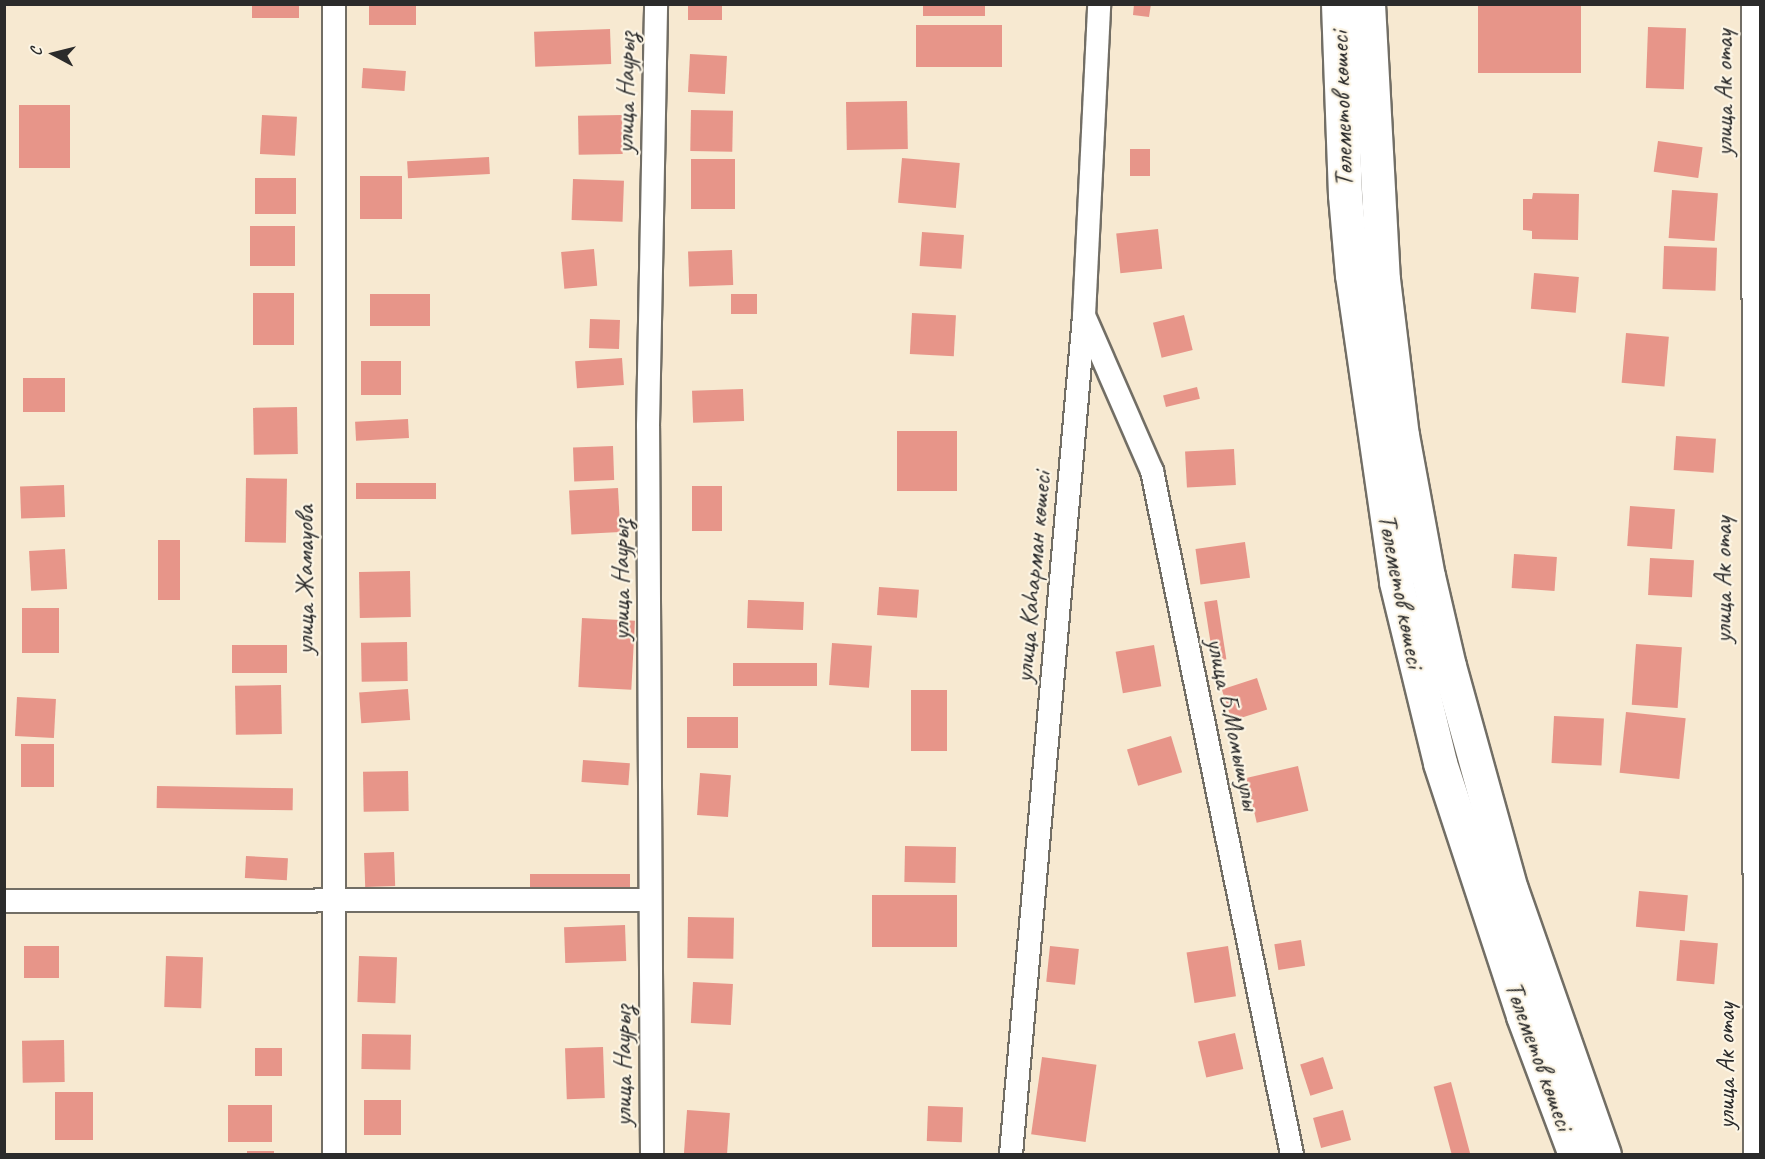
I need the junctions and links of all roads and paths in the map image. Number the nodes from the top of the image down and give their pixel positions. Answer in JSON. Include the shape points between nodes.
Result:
{"nodes":[{"id":1,"x":333,"y":4,"type":"edge"},
{"id":2,"x":656,"y":4,"type":"edge"},
{"id":3,"x":1099,"y":4,"type":"edge"},
{"id":4,"x":1338,"y":4,"type":"edge"},
{"id":5,"x":1368,"y":4,"type":"edge"},
{"id":6,"x":1753,"y":4,"type":"edge"},
{"id":7,"x":1084,"y":316,"type":"junction"},
{"id":8,"x":651,"y":900,"type":"junction"},
{"id":9,"x":4,"y":901,"type":"edge"},
{"id":10,"x":334,"y":903,"type":"junction"},
{"id":11,"x":1757,"y":912,"type":"edge"},
{"id":12,"x":334,"y":1155,"type":"edge"},
{"id":13,"x":652,"y":1155,"type":"edge"},
{"id":14,"x":1011,"y":1155,"type":"edge"},
{"id":15,"x":1292,"y":1155,"type":"edge"},
{"id":16,"x":1575,"y":1155,"type":"edge"},
{"id":17,"x":1604,"y":1155,"type":"edge"},
{"id":18,"x":1755,"y":1155,"type":"edge"}],
"edges":[{"from":1,"to":10,"type":"street","name":"улица Жамауова"},
{"from":2,"to":8,"type":"street","name":"улица Наурыз","via":[[648,426]]},
{"from":3,"to":7,"type":"street","name":"улица Каһарман көшесі"},
{"from":4,"to":16,"type":"main road","name":"Төлеметов көшесі","via":[[1352,275],[1396,582],[1440,763],[1523,1016]]},
{"from":5,"to":17,"type":"main road","name":"Төлеметов көшесі","via":[[1383,279],[1402,435],[1428,576],[1511,889]]},
{"from":6,"to":11,"type":"street","name":"улица Ак отау"},
{"from":7,"to":14,"type":"street","name":"улица Каһарман көшесі"},
{"from":7,"to":15,"type":"street","name":"улица Б.Момышулы","via":[[1152,471]]},
{"from":8,"to":10,"type":"street"},
{"from":8,"to":13,"type":"street","name":"улица Наурыз"},
{"from":9,"to":10,"type":"street"},
{"from":10,"to":12,"type":"street","name":"улица Жамауова"},
{"from":11,"to":18,"type":"street","name":"улица Ак отау"}]}
